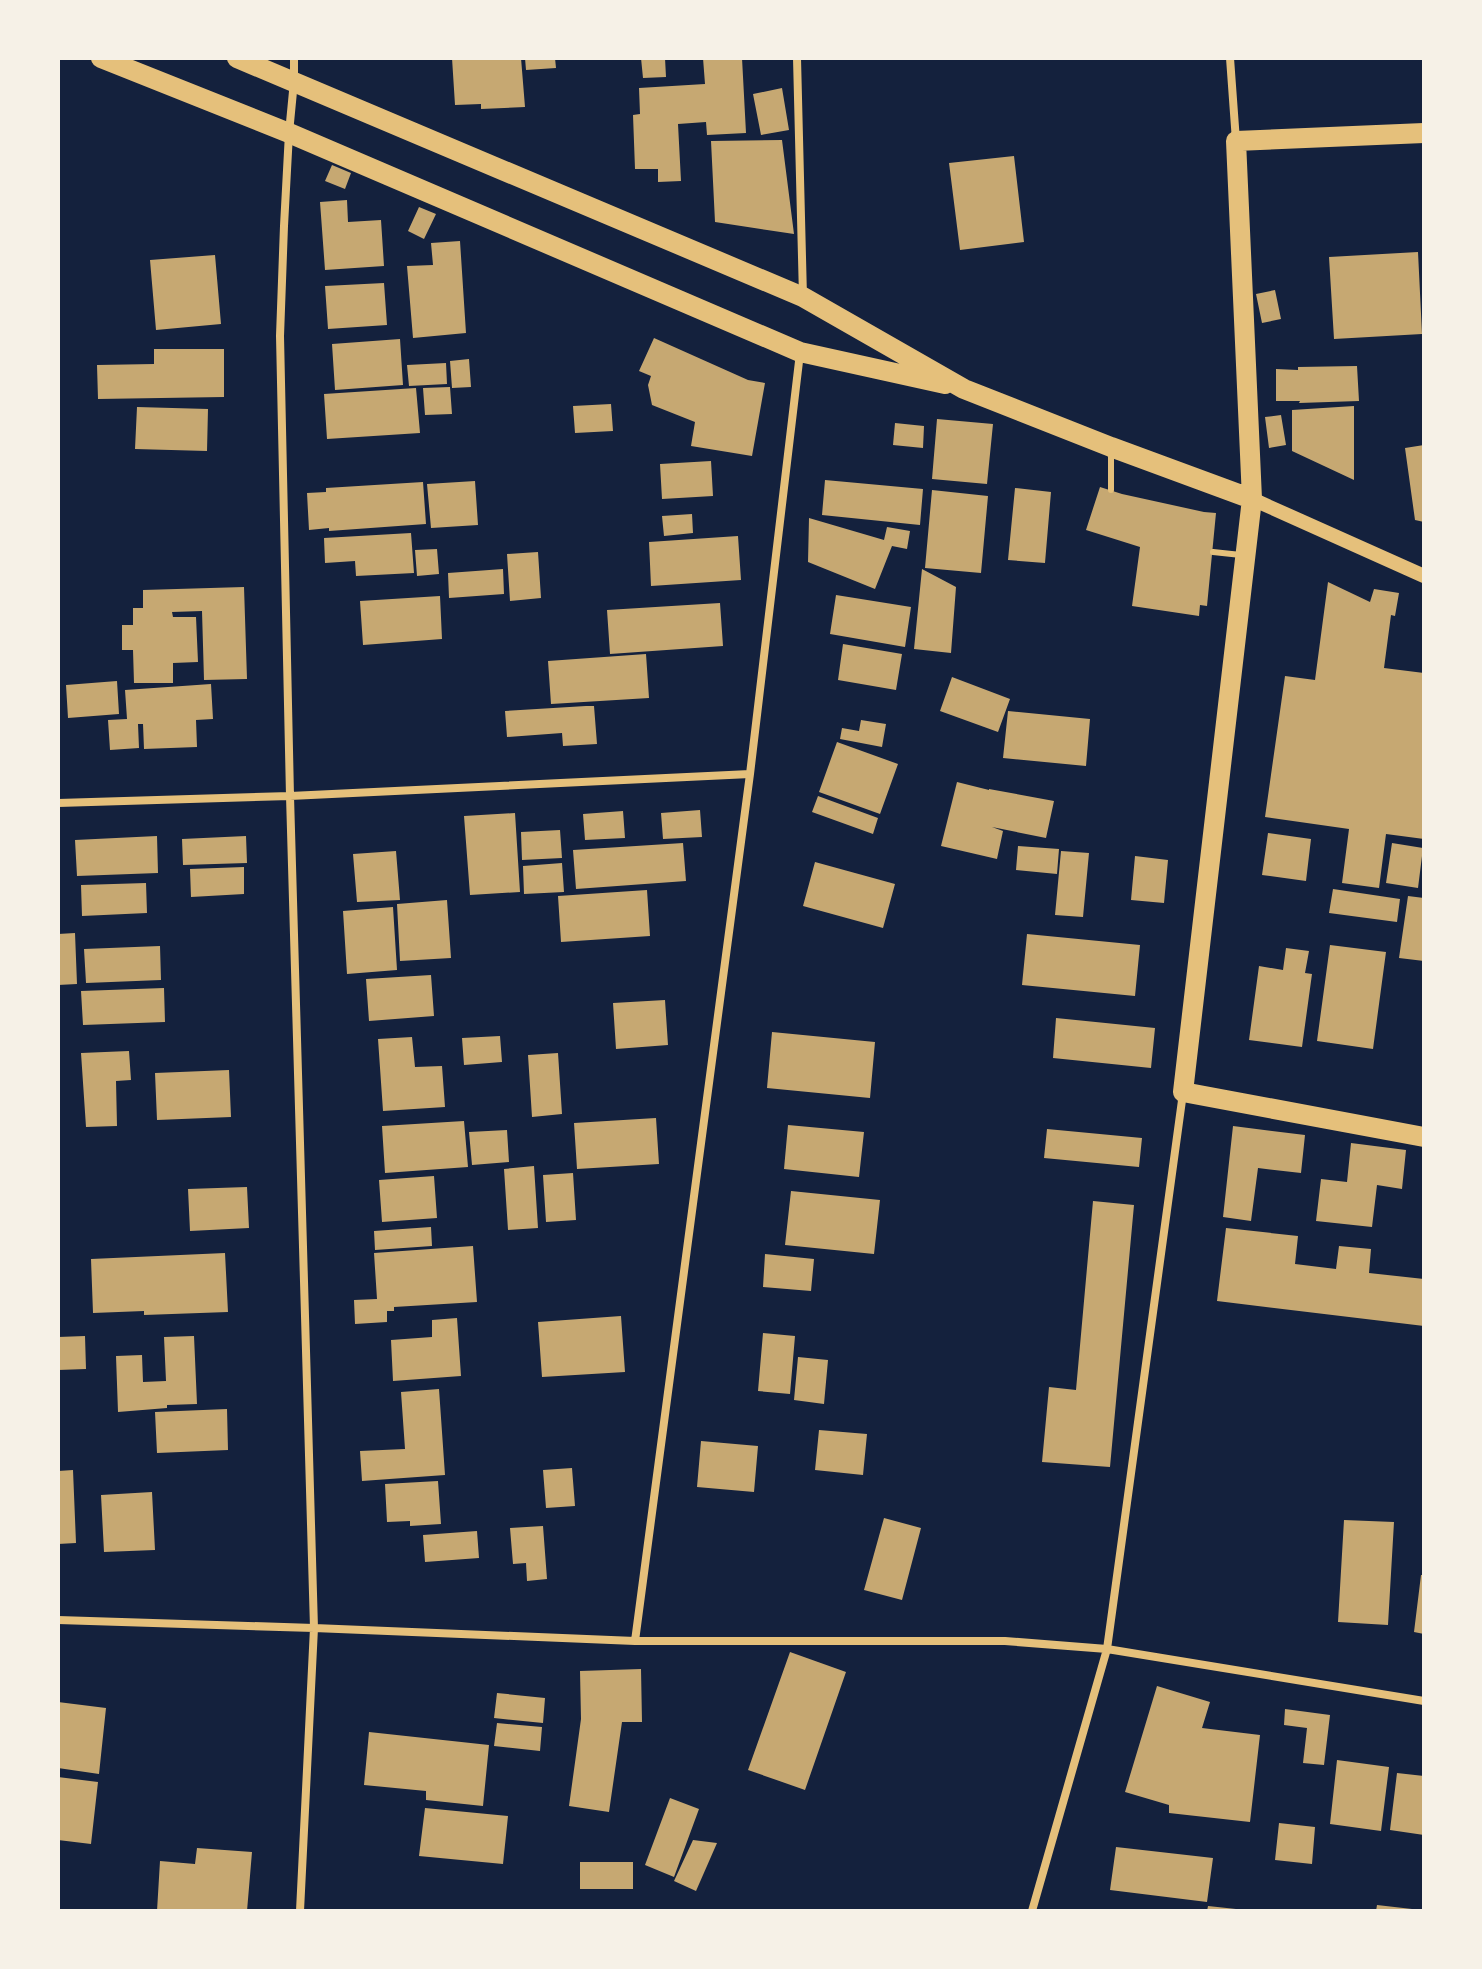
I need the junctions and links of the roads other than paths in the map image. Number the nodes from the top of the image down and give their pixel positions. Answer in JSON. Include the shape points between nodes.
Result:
{"nodes":[{"id":1,"x":101,"y":58,"type":"edge"},
{"id":2,"x":237,"y":58,"type":"edge"},
{"id":3,"x":294,"y":58,"type":"edge"},
{"id":4,"x":797,"y":58,"type":"edge"},
{"id":5,"x":1230,"y":58,"type":"edge"},
{"id":6,"x":294,"y":81,"type":"junction"},
{"id":7,"x":289,"y":133,"type":"junction"},
{"id":8,"x":1424,"y":133,"type":"edge"},
{"id":9,"x":1236,"y":141,"type":"junction"},
{"id":10,"x":803,"y":297,"type":"junction"},
{"id":11,"x":800,"y":352,"type":"junction"},
{"id":12,"x":964,"y":389,"type":"junction"},
{"id":13,"x":1111,"y":447,"type":"junction"},
{"id":14,"x":1111,"y":490,"type":"dead end"},
{"id":15,"x":1252,"y":499,"type":"junction"},
{"id":16,"x":1213,"y":552,"type":"dead end"},
{"id":17,"x":1245,"y":555,"type":"junction"},
{"id":18,"x":1424,"y":576,"type":"edge"},
{"id":19,"x":750,"y":774,"type":"junction"},
{"id":20,"x":290,"y":796,"type":"junction"},
{"id":21,"x":58,"y":803,"type":"edge"},
{"id":22,"x":1183,"y":1092,"type":"junction"},
{"id":23,"x":1424,"y":1137,"type":"edge"},
{"id":24,"x":58,"y":1620,"type":"edge"},
{"id":25,"x":314,"y":1628,"type":"junction"},
{"id":26,"x":635,"y":1641,"type":"junction"},
{"id":27,"x":1107,"y":1649,"type":"junction"},
{"id":28,"x":1424,"y":1701,"type":"edge"},
{"id":29,"x":300,"y":1911,"type":"edge"},
{"id":30,"x":1032,"y":1911,"type":"edge"}],
"edges":[{"from":1,"to":7,"type":"main road"},
{"from":2,"to":6,"type":"main road"},
{"from":3,"to":6,"type":"street"},
{"from":4,"to":10,"type":"street"},
{"from":5,"to":9,"type":"street"},
{"from":6,"to":7,"type":"street"},
{"from":6,"to":10,"type":"main road"},
{"from":7,"to":11,"type":"main road"},
{"from":7,"to":20,"type":"street","via":[[280,336]]},
{"from":8,"to":9,"type":"main road"},
{"from":9,"to":15,"type":"main road"},
{"from":10,"to":12,"type":"main road"},
{"from":11,"to":12,"type":"main road"},
{"from":11,"to":19,"type":"street"},
{"from":12,"to":13,"type":"main road"},
{"from":13,"to":14,"type":"lane"},
{"from":13,"to":15,"type":"main road"},
{"from":15,"to":17,"type":"main road"},
{"from":15,"to":18,"type":"street"},
{"from":16,"to":17,"type":"lane"},
{"from":17,"to":22,"type":"main road"},
{"from":19,"to":20,"type":"street"},
{"from":19,"to":26,"type":"street"},
{"from":20,"to":21,"type":"street"},
{"from":20,"to":25,"type":"street"},
{"from":22,"to":23,"type":"main road"},
{"from":22,"to":27,"type":"street"},
{"from":24,"to":25,"type":"street"},
{"from":25,"to":26,"type":"street"},
{"from":25,"to":29,"type":"street"},
{"from":26,"to":27,"type":"street","via":[[1005,1641]]},
{"from":27,"to":28,"type":"street"},
{"from":27,"to":30,"type":"street"}]}
